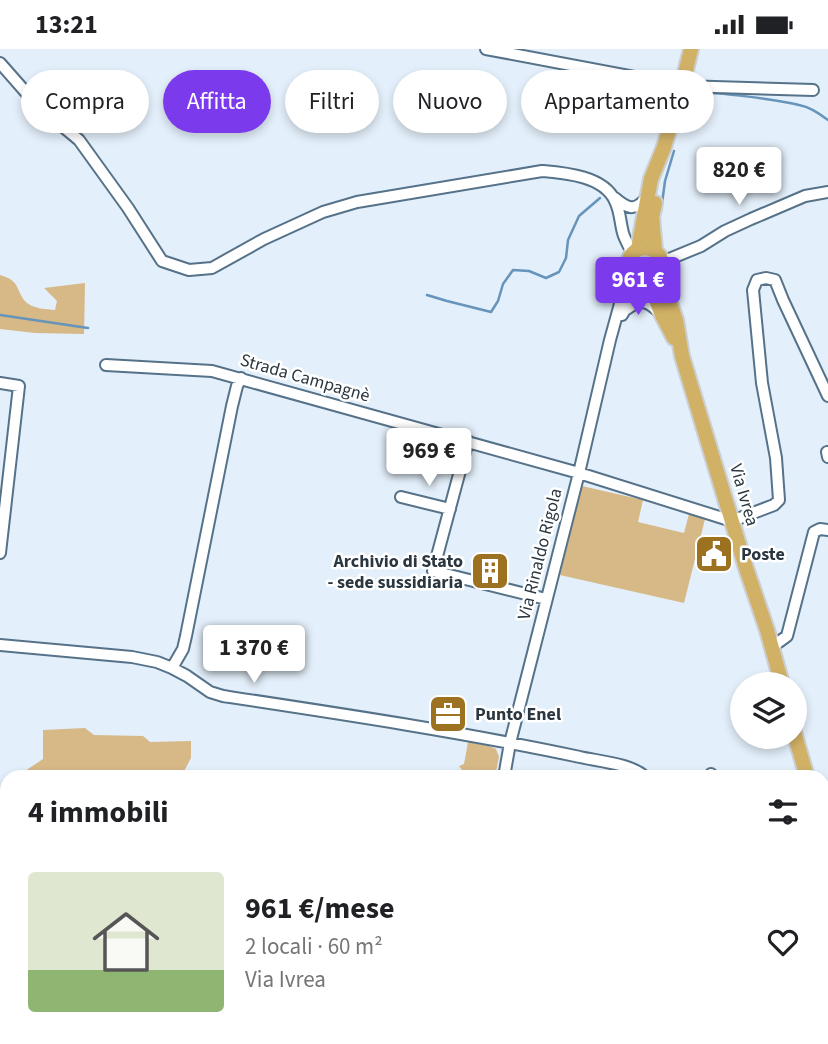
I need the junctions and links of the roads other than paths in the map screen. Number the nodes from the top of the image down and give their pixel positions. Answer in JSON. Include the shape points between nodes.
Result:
{"nodes":[{"id":1,"x":486,"y":49,"type":"edge"},
{"id":2,"x":691,"y":49,"type":"edge"},
{"id":3,"x":0,"y":63,"type":"edge"},
{"id":4,"x":597,"y":70,"type":"edge"},
{"id":5,"x":686,"y":70,"type":"edge"},
{"id":6,"x":714,"y":87,"type":"edge"},
{"id":7,"x":813,"y":90,"type":"dead end"},
{"id":8,"x":668,"y":133,"type":"edge"},
{"id":9,"x":664,"y":147,"type":"junction"},
{"id":10,"x":828,"y":194,"type":"edge"},
{"id":11,"x":612,"y":195,"type":"junction"},
{"id":12,"x":647,"y":197,"type":"junction"},
{"id":13,"x":635,"y":251,"type":"junction"},
{"id":14,"x":653,"y":270,"type":"junction"},
{"id":15,"x":629,"y":271,"type":"junction"},
{"id":16,"x":622,"y":313,"type":"junction"},
{"id":17,"x":662,"y":315,"type":"junction"},
{"id":18,"x":610,"y":340,"type":"junction"},
{"id":19,"x":682,"y":356,"type":"junction"},
{"id":20,"x":106,"y":365,"type":"dead end"},
{"id":21,"x":240,"y":378,"type":"junction"},
{"id":22,"x":0,"y":383,"type":"edge"},
{"id":23,"x":828,"y":396,"type":"edge"},
{"id":24,"x":468,"y":441,"type":"junction"},
{"id":25,"x":579,"y":473,"type":"junction"},
{"id":26,"x":401,"y":497,"type":"dead end"},
{"id":27,"x":450,"y":509,"type":"junction"},
{"id":28,"x":732,"y":521,"type":"junction"},
{"id":29,"x":828,"y":530,"type":"edge"},
{"id":30,"x":0,"y":553,"type":"edge"},
{"id":31,"x":546,"y":599,"type":"junction"},
{"id":32,"x":0,"y":645,"type":"edge"},
{"id":33,"x":772,"y":647,"type":"junction"},
{"id":34,"x":172,"y":668,"type":"junction"},
{"id":35,"x":779,"y":672,"type":"edge"},
{"id":36,"x":510,"y":743,"type":"junction"},
{"id":37,"x":799,"y":749,"type":"edge"},
{"id":38,"x":504,"y":770,"type":"edge"},
{"id":39,"x":636,"y":770,"type":"edge"},
{"id":40,"x":805,"y":770,"type":"edge"}],
"edges":[{"from":1,"to":4,"type":"street"},
{"from":2,"to":5,"type":"main road","name":"Via Ivrea"},
{"from":3,"to":11,"type":"street","via":[[37,105],[79,140],[162,261],[189,270],[212,268],[323,212],[356,202],[542,171],[592,180]]},
{"from":6,"to":7,"type":"street"},
{"from":8,"to":9,"type":"main road","name":"Via Ivrea"},
{"from":9,"to":12,"type":"main road","name":"Via Ivrea"},
{"from":9,"to":14,"type":"main road","name":"Via Ivrea","via":[[652,216]]},
{"from":10,"to":14,"type":"street","via":[[805,196],[751,219]]},
{"from":11,"to":12,"type":"street","via":[[632,207],[640,206]]},
{"from":11,"to":13,"type":"street","via":[[624,235]]},
{"from":12,"to":13,"type":"main road","name":"Via Ivrea"},
{"from":13,"to":14,"type":"main road","via":[[644,247]]},
{"from":13,"to":15,"type":"main road","name":"Via Ivrea","via":[[628,262]]},
{"from":14,"to":15,"type":"main road","via":[[632,276]]},
{"from":14,"to":16,"type":"street","name":"Via Rinaldo Rigola"},
{"from":14,"to":17,"type":"main road","name":"Via Ivrea"},
{"from":14,"to":19,"type":"main road","name":"Via Ivrea","via":[[676,320]]},
{"from":15,"to":18,"type":"street","name":"Via Rinaldo Rigola"},
{"from":16,"to":17,"type":"street","via":[[642,302]]},
{"from":16,"to":18,"type":"street","name":"Via Rinaldo Rigola"},
{"from":17,"to":19,"type":"main road","name":"Via Ivrea"},
{"from":18,"to":25,"type":"street","name":"Via Rinaldo Rigola"},
{"from":19,"to":28,"type":"main road","name":"Via Ivrea"},
{"from":20,"to":21,"type":"street","name":"Strada Campagnè","via":[[212,370]]},
{"from":21,"to":24,"type":"street","name":"Strada Campagnè"},
{"from":21,"to":34,"type":"street","via":[[183,649]]},
{"from":22,"to":30,"type":"street","via":[[19,386]]},
{"from":23,"to":28,"type":"street","via":[[775,280],[757,280],[753,290],[762,383],[779,500]]},
{"from":24,"to":25,"type":"street","name":"Strada Campagnè"},
{"from":24,"to":27,"type":"street"},
{"from":25,"to":28,"type":"street","name":"Strada Campagnè"},
{"from":25,"to":31,"type":"street","name":"Via Rinaldo Rigola"},
{"from":26,"to":27,"type":"street"},
{"from":27,"to":31,"type":"street","via":[[433,571]]},
{"from":28,"to":33,"type":"main road","name":"Via Ivrea"},
{"from":29,"to":33,"type":"street","via":[[814,532],[790,628]]},
{"from":31,"to":36,"type":"street","name":"Via Rinaldo Rigola"},
{"from":32,"to":34,"type":"street","via":[[132,657]]},
{"from":33,"to":35,"type":"main road","name":"Via Ivrea"},
{"from":34,"to":36,"type":"street","via":[[223,696]]},
{"from":36,"to":38,"type":"street","name":"Via Rinaldo Rigola"},
{"from":36,"to":39,"type":"street"},
{"from":37,"to":40,"type":"main road"}]}
